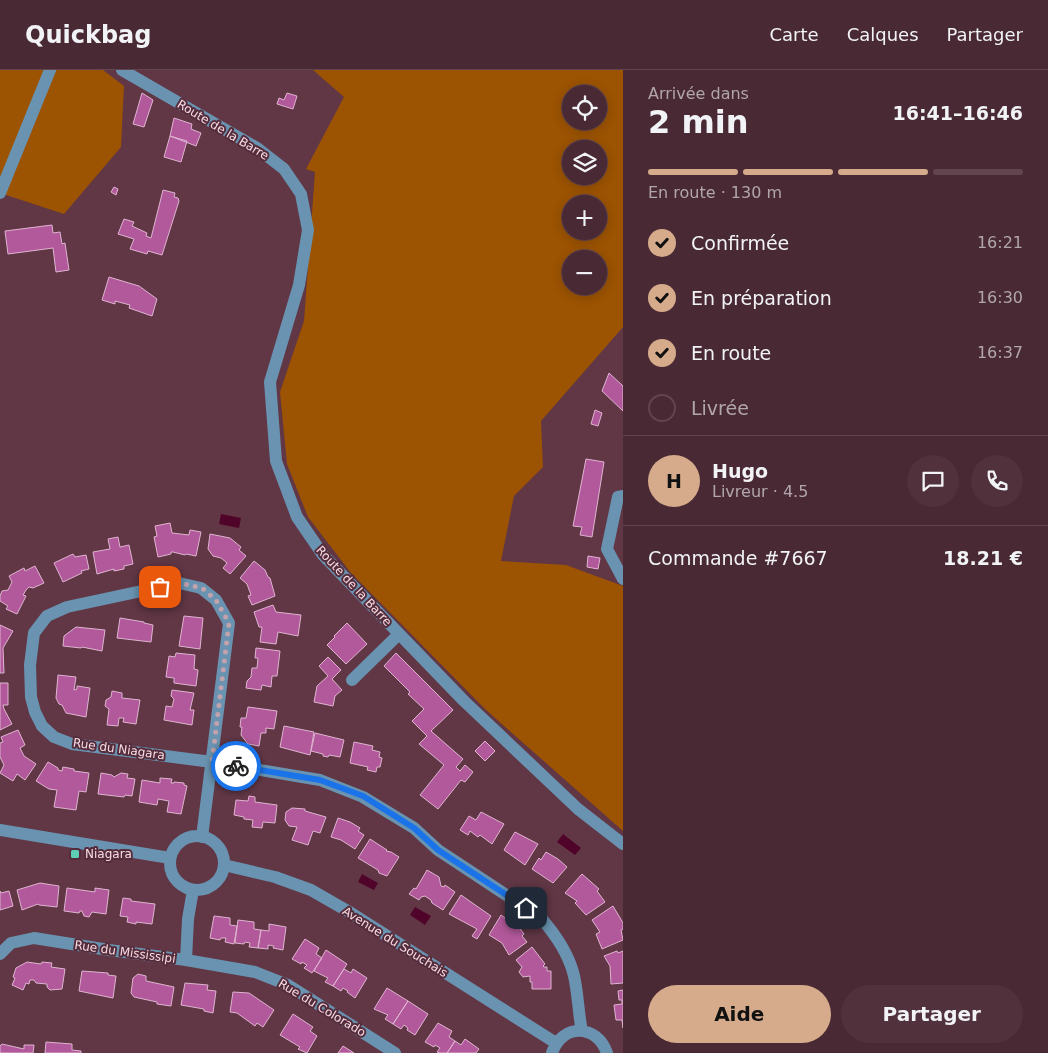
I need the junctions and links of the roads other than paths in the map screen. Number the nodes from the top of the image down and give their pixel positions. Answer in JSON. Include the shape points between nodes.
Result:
{"nodes":[{"id":1,"x":50,"y":70,"type":"edge"},
{"id":2,"x":122,"y":70,"type":"edge"},
{"id":3,"x":140,"y":75,"type":"edge"},
{"id":4,"x":0,"y":193,"type":"edge"},
{"id":5,"x":623,"y":496,"type":"edge"},
{"id":6,"x":623,"y":579,"type":"edge"},
{"id":7,"x":399,"y":634,"type":"junction"},
{"id":8,"x":352,"y":680,"type":"dead end"},
{"id":9,"x":212,"y":762,"type":"junction"},
{"id":10,"x":0,"y":830,"type":"edge"},
{"id":11,"x":202,"y":837,"type":"junction"},
{"id":12,"x":623,"y":844,"type":"edge"},
{"id":13,"x":170,"y":858,"type":"junction"},
{"id":14,"x":224,"y":865,"type":"junction"},
{"id":15,"x":193,"y":890,"type":"junction"},
{"id":16,"x":0,"y":954,"type":"edge"},
{"id":17,"x":186,"y":960,"type":"junction"},
{"id":18,"x":582,"y":1031,"type":"junction"},
{"id":19,"x":554,"y":1048,"type":"edge"},
{"id":20,"x":395,"y":1053,"type":"edge"},
{"id":21,"x":607,"y":1053,"type":"edge"}],
"edges":[{"from":1,"to":4,"type":"street"},
{"from":2,"to":3,"type":"street","name":"Route de la Barre"},
{"from":3,"to":7,"type":"street","name":"Route de la Barre","via":[[257,148],[284,169],[300,194],[308,230],[298,285],[270,382],[276,461],[297,517],[323,555]]},
{"from":5,"to":6,"type":"street","via":[[618,497],[607,549]]},
{"from":7,"to":8,"type":"street"},
{"from":7,"to":12,"type":"street","name":"Route de la Barre","via":[[578,809]]},
{"from":9,"to":9,"type":"street","name":"Rue du Niagara","via":[[229,623],[216,600],[202,588],[179,583],[67,607],[47,616],[34,634],[30,697],[42,726],[54,737],[72,744]]},
{"from":9,"to":11,"type":"street","name":"Rue du Niagara"},
{"from":9,"to":18,"type":"street","via":[[320,780],[363,796],[541,918],[563,947],[574,973]]},
{"from":10,"to":13,"type":"street"},
{"from":11,"to":13,"type":"street","via":[[182,841]]},
{"from":11,"to":14,"type":"street","via":[[220,850]]},
{"from":13,"to":15,"type":"street","via":[[174,879]]},
{"from":14,"to":15,"type":"street","via":[[214,884]]},
{"from":14,"to":19,"type":"street","name":"Avenue du Souchais","via":[[275,877],[311,890],[351,913]]},
{"from":15,"to":17,"type":"street","name":"Rue du Mississipi"},
{"from":16,"to":17,"type":"street","name":"Rue du Mississipi","via":[[12,943],[34,938]]},
{"from":17,"to":20,"type":"street","name":"Rue du Colorado","via":[[255,972],[288,985]]},
{"from":18,"to":19,"type":"street","via":[[564,1035]]},
{"from":18,"to":21,"type":"street","via":[[598,1038]]}]}
